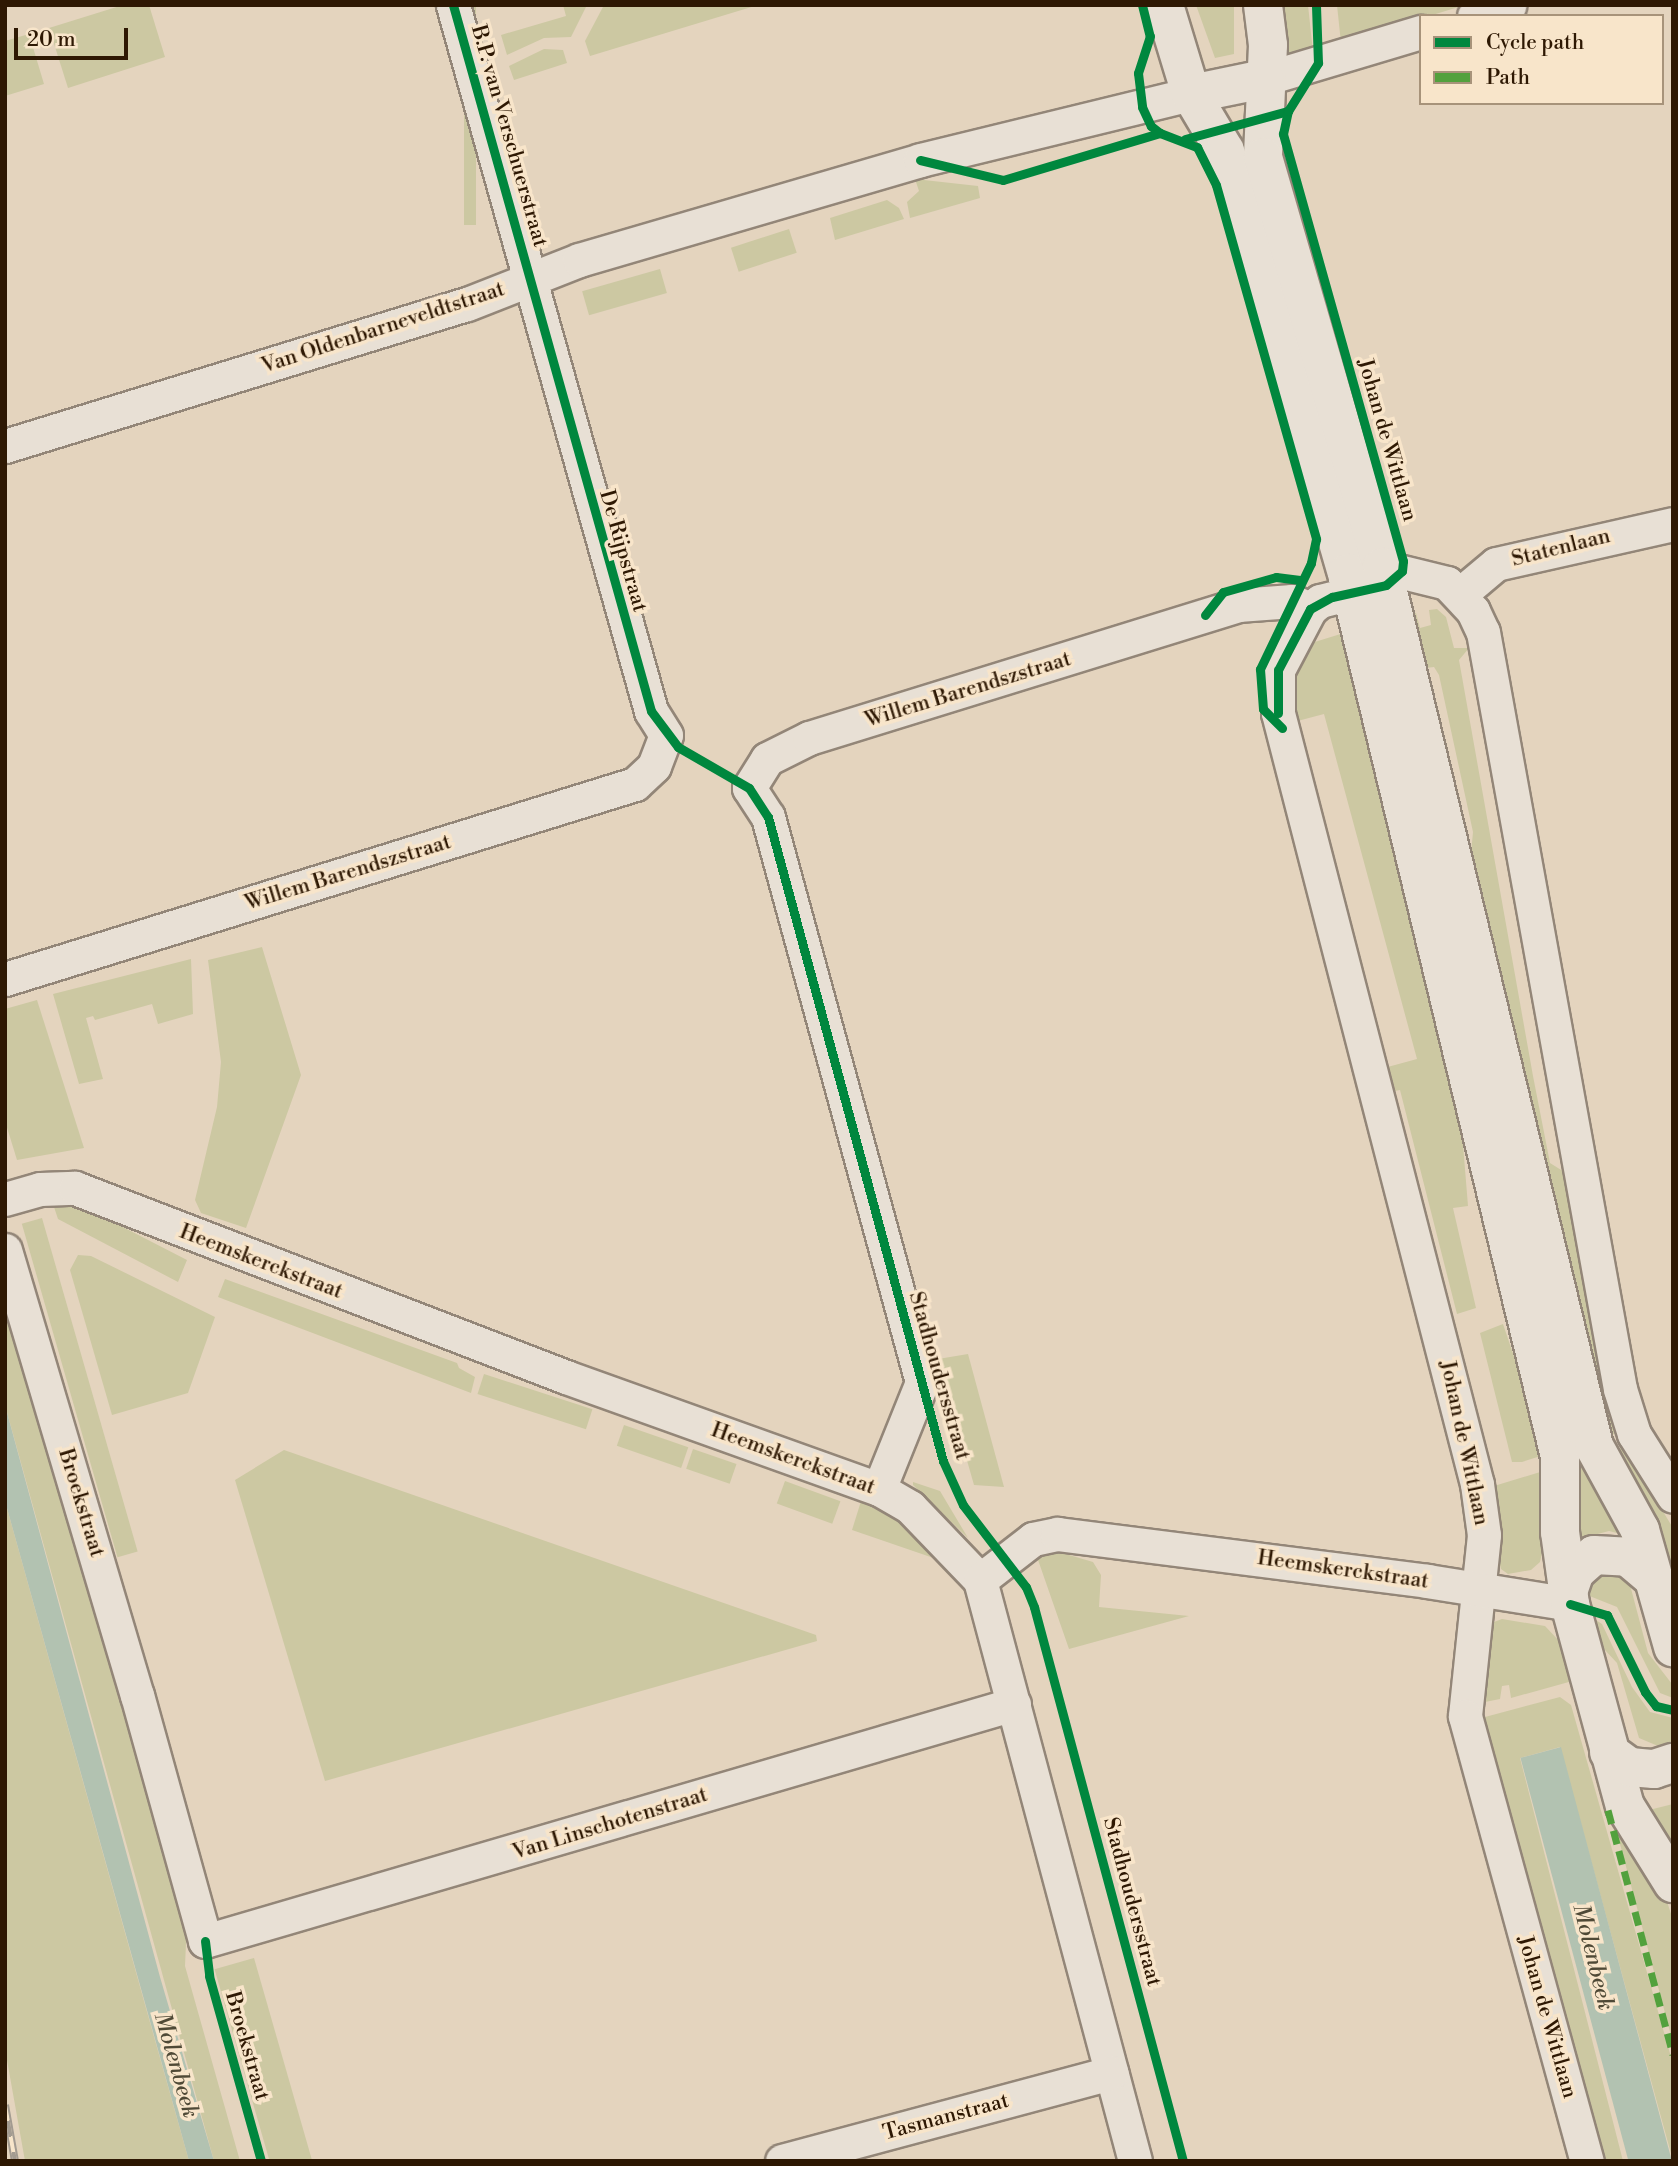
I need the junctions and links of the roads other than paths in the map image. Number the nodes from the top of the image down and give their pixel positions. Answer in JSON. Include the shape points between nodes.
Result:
{"nodes":[{"id":1,"x":453,"y":5,"type":"edge"},
{"id":2,"x":1164,"y":5,"type":"edge"},
{"id":3,"x":1263,"y":5,"type":"edge"},
{"id":4,"x":1509,"y":5,"type":"edge"},
{"id":5,"x":1480,"y":14,"type":"edge"},
{"id":6,"x":1419,"y":33,"type":"edge"},
{"id":7,"x":1264,"y":79,"type":"junction"},
{"id":8,"x":1191,"y":94,"type":"junction"},
{"id":9,"x":531,"y":277,"type":"junction"},
{"id":10,"x":5,"y":446,"type":"edge"},
{"id":11,"x":1673,"y":524,"type":"edge"},
{"id":12,"x":1382,"y":567,"type":"junction"},
{"id":13,"x":1352,"y":593,"type":"junction"},
{"id":14,"x":1459,"y":595,"type":"junction"},
{"id":15,"x":1310,"y":609,"type":"junction"},
{"id":16,"x":666,"y":735,"type":"joint"},
{"id":17,"x":749,"y":788,"type":"joint"},
{"id":18,"x":5,"y":979,"type":"edge"},
{"id":19,"x":5,"y":1199,"type":"edge"},
{"id":20,"x":5,"y":1250,"type":"edge"},
{"id":21,"x":879,"y":1489,"type":"junction"},
{"id":22,"x":1673,"y":1496,"type":"edge"},
{"id":23,"x":1654,"y":1579,"type":"junction"},
{"id":24,"x":980,"y":1580,"type":"junction"},
{"id":25,"x":1477,"y":1588,"type":"junction"},
{"id":26,"x":1569,"y":1598,"type":"junction"},
{"id":27,"x":1673,"y":1647,"type":"edge"},
{"id":28,"x":1014,"y":1704,"type":"junction"},
{"id":29,"x":1609,"y":1752,"type":"junction"},
{"id":30,"x":1673,"y":1763,"type":"edge"},
{"id":31,"x":1673,"y":1883,"type":"edge"},
{"id":32,"x":205,"y":1941,"type":"joint"},
{"id":33,"x":1111,"y":2073,"type":"junction"},
{"id":34,"x":782,"y":2161,"type":"edge"},
{"id":35,"x":1135,"y":2161,"type":"edge"},
{"id":36,"x":1587,"y":2161,"type":"edge"}],
"edges":[{"from":1,"to":9,"type":"street","name":"B.P. van Verschuerstraat"},
{"from":2,"to":8,"type":"main road"},
{"from":3,"to":7,"type":"main road","name":"Johan de Wittlaan","via":[[1268,45]]},
{"from":4,"to":5,"type":"street"},
{"from":6,"to":7,"type":"street"},
{"from":7,"to":8,"type":"main road"},
{"from":7,"to":12,"type":"main road","name":"Johan de Wittlaan","via":[[1263,157]]},
{"from":8,"to":9,"type":"street","name":"Van Oldenbarneveldtstraat","via":[[920,160]]},
{"from":8,"to":13,"type":"main road","via":[[1226,151]]},
{"from":9,"to":10,"type":"street","name":"Van Oldenbarneveldtstraat","via":[[467,304]]},
{"from":9,"to":16,"type":"street","name":"De Rijpstraat","via":[[551,363],[651,711]]},
{"from":11,"to":14,"type":"street","name":"Statenlaan","via":[[1496,564]]},
{"from":12,"to":14,"type":"street","via":[[1434,578]]},
{"from":12,"to":23,"type":"main road","name":"Johan de Wittlaan","via":[[1594,1446],[1640,1530]]},
{"from":13,"to":15,"type":"street","via":[[1320,601]]},
{"from":13,"to":26,"type":"main road","via":[[1560,1457],[1560,1532]]},
{"from":14,"to":22,"type":"street","via":[[1483,632],[1620,1389],[1634,1434]]},
{"from":15,"to":17,"type":"street","name":"Willem Barendszstraat","via":[[1292,601],[1238,605],[809,738],[766,759]]},
{"from":15,"to":25,"type":"street","name":"Johan de Wittlaan","via":[[1278,670],[1278,713],[1477,1484],[1484,1535]]},
{"from":16,"to":18,"type":"street","name":"Willem Barendszstraat","via":[[654,766],[635,784]]},
{"from":17,"to":21,"type":"street","name":"Stadhoudersstraat","via":[[768,817],[922,1381]]},
{"from":19,"to":21,"type":"street","name":"Heemskerckstraat","via":[[40,1189],[75,1188],[566,1377]]},
{"from":20,"to":32,"type":"street","name":"Broekstraat"},
{"from":21,"to":24,"type":"street","name":"Heemskerckstraat","via":[[910,1507]]},
{"from":23,"to":26,"type":"main road","via":[[1628,1557],[1594,1555],[1575,1573]]},
{"from":23,"to":27,"type":"main road","name":"Johan de Wittlaan"},
{"from":24,"to":25,"type":"street","name":"Heemskerckstraat","via":[[1033,1539],[1056,1534]]},
{"from":24,"to":28,"type":"street"},
{"from":25,"to":26,"type":"street","name":"Heemskerckstraat"},
{"from":25,"to":36,"type":"street","name":"Johan de Wittlaan","via":[[1465,1716]]},
{"from":26,"to":29,"type":"main road"},
{"from":28,"to":32,"type":"street","name":"Van Linschotenstraat"},
{"from":28,"to":33,"type":"street"},
{"from":29,"to":30,"type":"main road","via":[[1630,1767],[1654,1769]]},
{"from":29,"to":31,"type":"main road","via":[[1625,1806]]},
{"from":33,"to":34,"type":"street","name":"Tasmanstraat"},
{"from":33,"to":35,"type":"street"}]}
